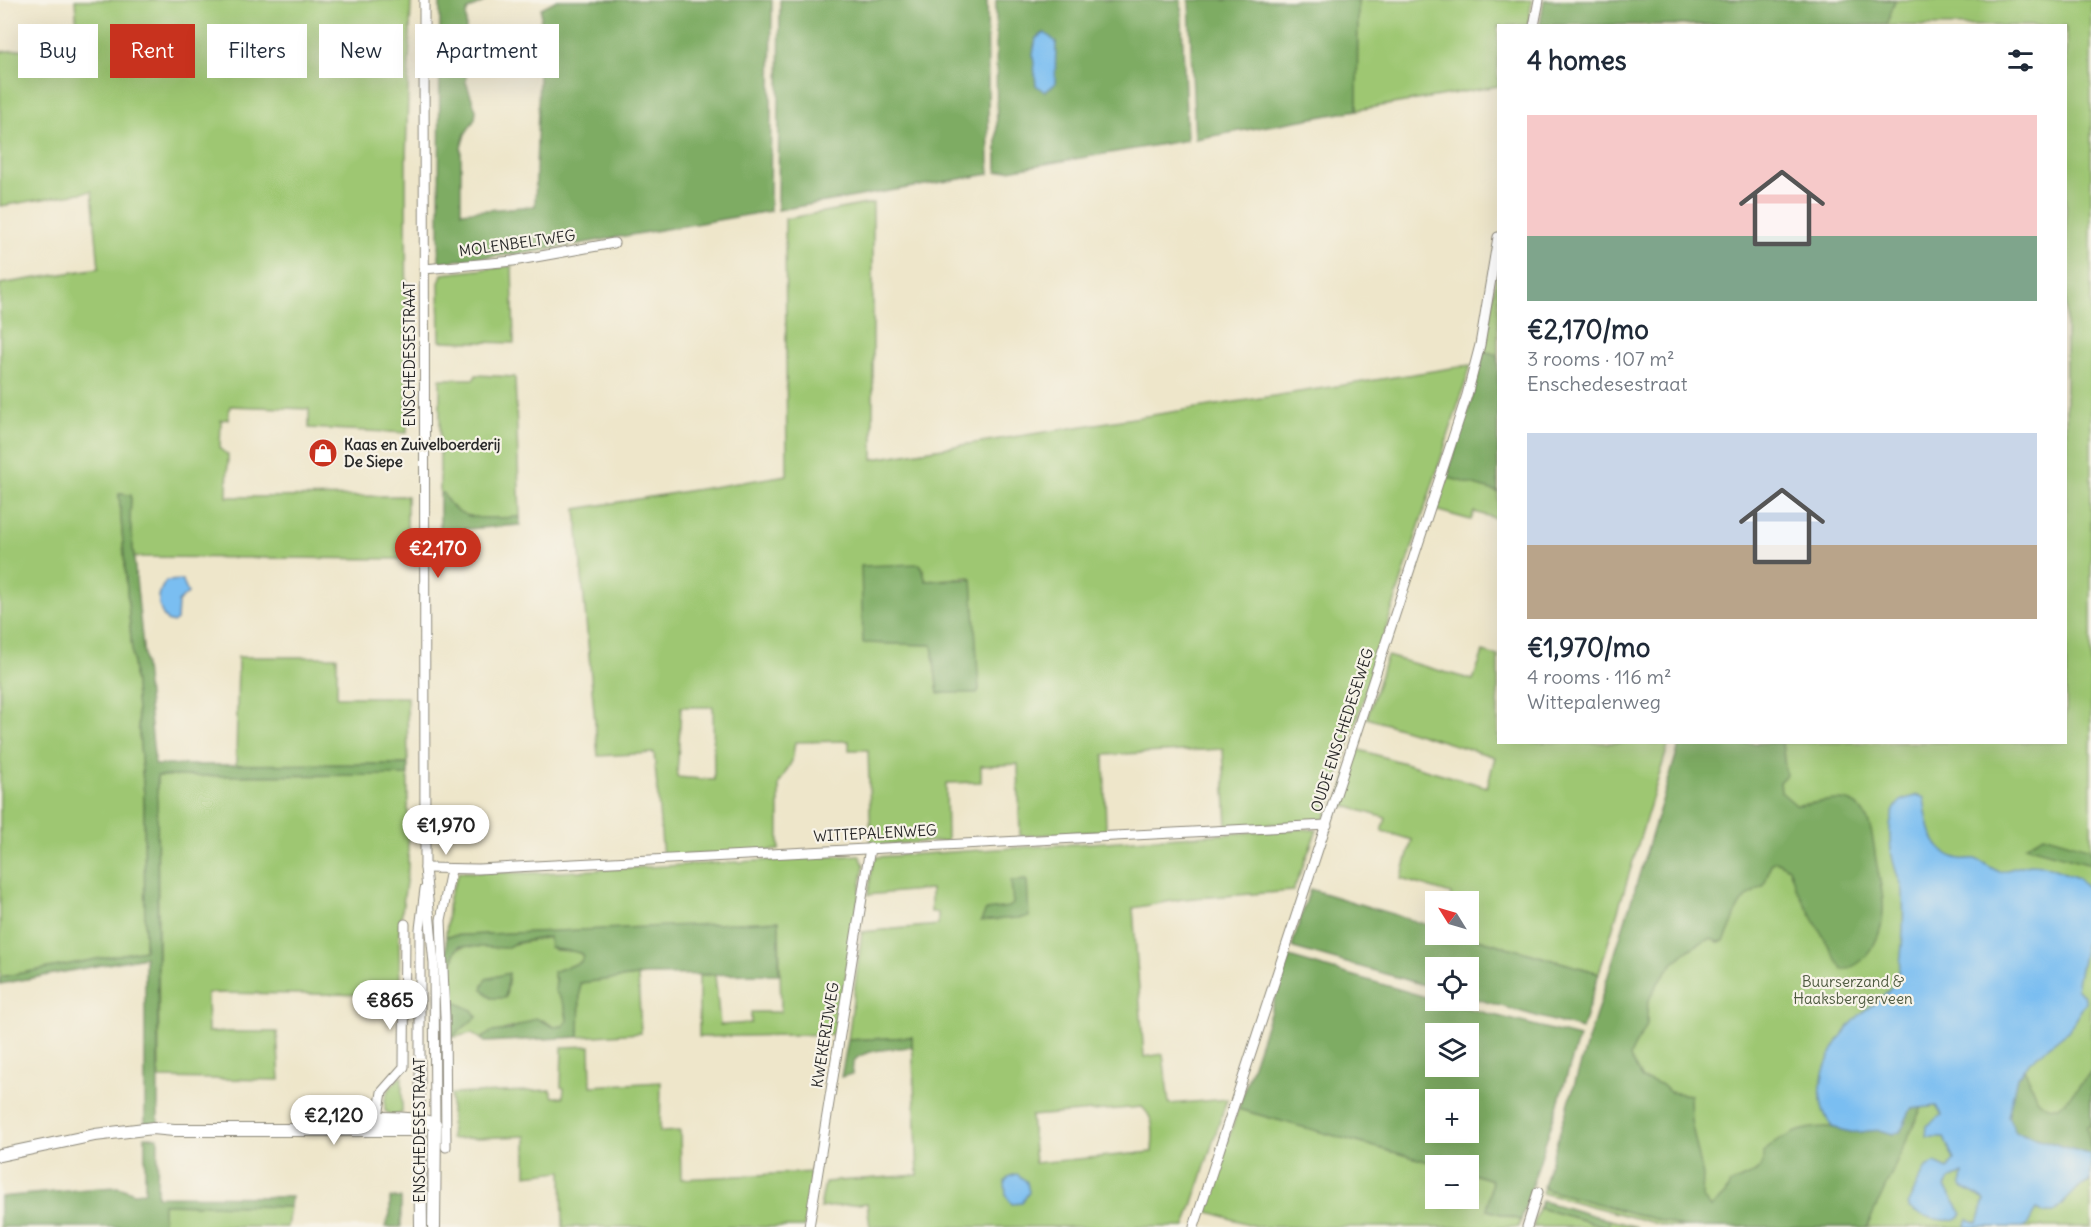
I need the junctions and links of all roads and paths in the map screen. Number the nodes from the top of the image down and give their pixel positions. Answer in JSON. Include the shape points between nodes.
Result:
{"nodes":[{"id":1,"x":424,"y":0,"type":"edge"},
{"id":2,"x":1539,"y":0,"type":"edge"},
{"id":3,"x":1534,"y":24,"type":"edge"},
{"id":4,"x":614,"y":243,"type":"dead end"},
{"id":5,"x":1497,"y":243,"type":"edge"},
{"id":6,"x":424,"y":269,"type":"junction"},
{"id":7,"x":1327,"y":825,"type":"junction"},
{"id":8,"x":870,"y":848,"type":"junction"},
{"id":9,"x":425,"y":868,"type":"junction"},
{"id":10,"x":451,"y":870,"type":"junction"},
{"id":11,"x":425,"y":888,"type":"junction"},
{"id":12,"x":405,"y":924,"type":"dead end"},
{"id":13,"x":420,"y":1124,"type":"junction"},
{"id":14,"x":435,"y":1124,"type":"junction"},
{"id":15,"x":377,"y":1126,"type":"junction"},
{"id":16,"x":446,"y":1147,"type":"dead end"},
{"id":17,"x":0,"y":1155,"type":"edge"},
{"id":18,"x":1538,"y":1192,"type":"dead end"},
{"id":19,"x":421,"y":1227,"type":"edge"},
{"id":20,"x":434,"y":1227,"type":"edge"},
{"id":21,"x":809,"y":1227,"type":"edge"},
{"id":22,"x":1194,"y":1227,"type":"edge"},
{"id":23,"x":1527,"y":1227,"type":"edge"}],
"edges":[{"from":1,"to":6,"type":"street","name":"ENSCHEDESESTRAAT"},
{"from":2,"to":3,"type":"street"},
{"from":4,"to":6,"type":"street","name":"MOLENBELTWEG","via":[[513,261]]},
{"from":5,"to":7,"type":"street","name":"OUDE ENSCHEDESEWEG","via":[[1480,345],[1467,395]]},
{"from":6,"to":9,"type":"street","name":"ENSCHEDESESTRAAT"},
{"from":7,"to":8,"type":"street","name":"WITTEPALENWEG"},
{"from":7,"to":22,"type":"street","name":"OUDE ENSCHEDESEWEG"},
{"from":8,"to":10,"type":"street","name":"WITTEPALENWEG"},
{"from":8,"to":21,"type":"street","name":"KWEKERIJWEG"},
{"from":9,"to":10,"type":"street","name":"WITTEPALENWEG"},
{"from":9,"to":11,"type":"street","name":"ENSCHEDESESTRAAT"},
{"from":10,"to":16,"type":"street","name":"ENSCHEDESESTRAAT","via":[[441,920]]},
{"from":11,"to":13,"type":"street","name":"ENSCHEDESESTRAAT","via":[[420,929]]},
{"from":11,"to":14,"type":"street","name":"ENSCHEDESESTRAAT","via":[[434,964]]},
{"from":12,"to":15,"type":"street","name":"ENSCHEDESESTRAAT","via":[[404,1067],[382,1092]]},
{"from":13,"to":14,"type":"main road"},
{"from":13,"to":15,"type":"main road"},
{"from":13,"to":19,"type":"main road","name":"ENSCHEDESESTRAAT"},
{"from":14,"to":20,"type":"main road","name":"ENSCHEDESESTRAAT"},
{"from":15,"to":17,"type":"main road","via":[[174,1131],[153,1128],[66,1139]]},
{"from":18,"to":23,"type":"street"}]}
